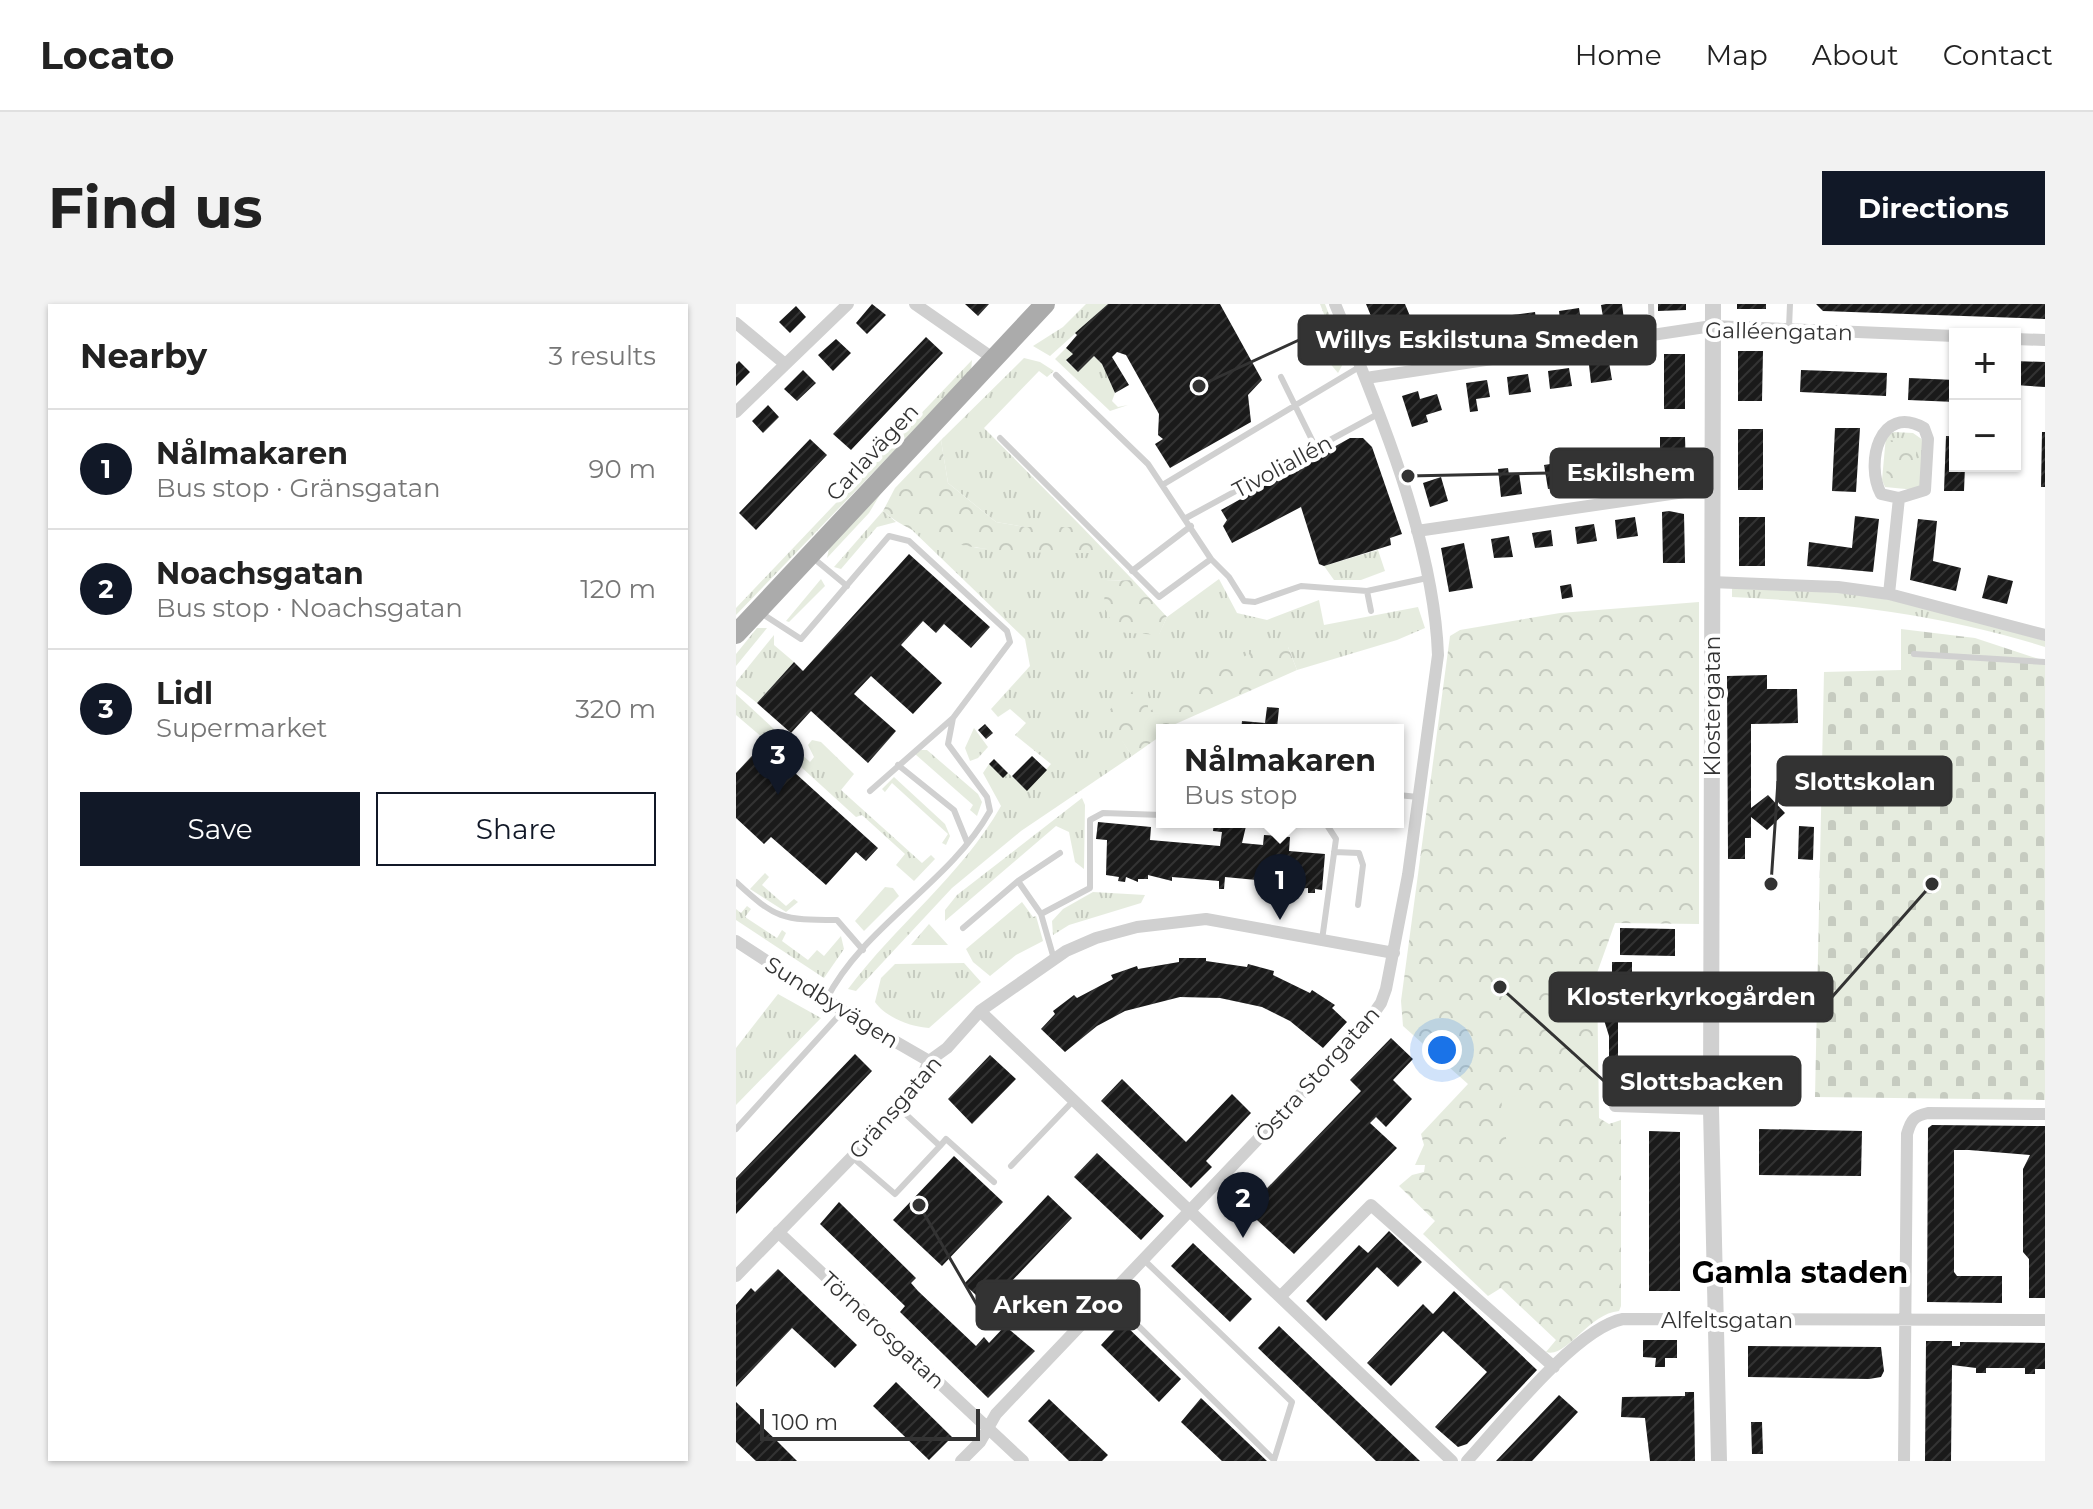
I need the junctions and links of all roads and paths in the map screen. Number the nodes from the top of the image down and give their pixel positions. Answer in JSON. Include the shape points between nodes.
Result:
{"nodes":[{"id":1,"x":848,"y":304,"type":"edge"},
{"id":2,"x":915,"y":304,"type":"edge"},
{"id":3,"x":1045,"y":304,"type":"edge"},
{"id":4,"x":1335,"y":304,"type":"edge"},
{"id":5,"x":1651,"y":304,"type":"edge"},
{"id":6,"x":1713,"y":304,"type":"edge"},
{"id":7,"x":1790,"y":304,"type":"edge"},
{"id":8,"x":736,"y":323,"type":"edge"},
{"id":9,"x":1712,"y":326,"type":"junction"},
{"id":10,"x":1789,"y":329,"type":"junction"},
{"id":11,"x":1652,"y":336,"type":"junction"},
{"id":12,"x":1949,"y":336,"type":"edge"},
{"id":13,"x":2021,"y":339,"type":"edge"},
{"id":14,"x":2045,"y":340,"type":"edge"},
{"id":15,"x":994,"y":359,"type":"junction"},
{"id":16,"x":785,"y":364,"type":"junction"},
{"id":17,"x":1364,"y":372,"type":"junction"},
{"id":18,"x":1056,"y":375,"type":"dead end"},
{"id":19,"x":1281,"y":377,"type":"dead end"},
{"id":20,"x":1293,"y":406,"type":"junction"},
{"id":21,"x":736,"y":412,"type":"edge"},
{"id":22,"x":1378,"y":414,"type":"junction"},
{"id":23,"x":1000,"y":438,"type":"dead end"},
{"id":24,"x":1316,"y":448,"type":"junction"},
{"id":25,"x":1164,"y":484,"type":"junction"},
{"id":26,"x":1712,"y":488,"type":"junction"},
{"id":27,"x":1899,"y":498,"type":"junction"},
{"id":28,"x":1186,"y":518,"type":"junction"},
{"id":29,"x":1191,"y":526,"type":"junction"},
{"id":30,"x":1417,"y":531,"type":"junction"},
{"id":31,"x":809,"y":554,"type":"junction"},
{"id":32,"x":1211,"y":559,"type":"junction"},
{"id":33,"x":1132,"y":571,"type":"junction"},
{"id":34,"x":1427,"y":578,"type":"junction"},
{"id":35,"x":1711,"y":582,"type":"junction"},
{"id":36,"x":847,"y":586,"type":"junction"},
{"id":37,"x":1367,"y":591,"type":"junction"},
{"id":38,"x":1889,"y":594,"type":"junction"},
{"id":39,"x":757,"y":611,"type":"junction"},
{"id":40,"x":1371,"y":611,"type":"dead end"},
{"id":41,"x":736,"y":634,"type":"edge"},
{"id":42,"x":2045,"y":635,"type":"edge"},
{"id":43,"x":1914,"y":654,"type":"dead end"},
{"id":44,"x":2045,"y":662,"type":"edge"},
{"id":45,"x":953,"y":718,"type":"junction"},
{"id":46,"x":898,"y":765,"type":"junction"},
{"id":47,"x":870,"y":791,"type":"dead end"},
{"id":48,"x":1404,"y":796,"type":"edge"},
{"id":49,"x":1418,"y":797,"type":"junction"},
{"id":50,"x":1156,"y":815,"type":"edge"},
{"id":51,"x":1329,"y":828,"type":"edge"},
{"id":52,"x":967,"y":842,"type":"junction"},
{"id":53,"x":1334,"y":852,"type":"junction"},
{"id":54,"x":1060,"y":853,"type":"dead end"},
{"id":55,"x":1018,"y":881,"type":"junction"},
{"id":56,"x":736,"y":882,"type":"edge"},
{"id":57,"x":1358,"y":905,"type":"dead end"},
{"id":58,"x":1041,"y":914,"type":"junction"},
{"id":59,"x":963,"y":928,"type":"dead end"},
{"id":60,"x":1322,"y":940,"type":"junction"},
{"id":61,"x":736,"y":941,"type":"edge"},
{"id":62,"x":863,"y":950,"type":"junction"},
{"id":63,"x":1394,"y":953,"type":"junction"},
{"id":64,"x":1054,"y":959,"type":"junction"},
{"id":65,"x":826,"y":1000,"type":"junction"},
{"id":66,"x":843,"y":1011,"type":"junction"},
{"id":67,"x":980,"y":1011,"type":"junction"},
{"id":68,"x":929,"y":1061,"type":"junction"},
{"id":69,"x":1074,"y":1100,"type":"junction"},
{"id":70,"x":1615,"y":1106,"type":"dead end"},
{"id":71,"x":899,"y":1108,"type":"junction"},
{"id":72,"x":1711,"y":1109,"type":"junction"},
{"id":73,"x":2045,"y":1114,"type":"edge"},
{"id":74,"x":736,"y":1129,"type":"edge"},
{"id":75,"x":940,"y":1146,"type":"junction"},
{"id":76,"x":852,"y":1157,"type":"junction"},
{"id":77,"x":1011,"y":1166,"type":"dead end"},
{"id":78,"x":994,"y":1182,"type":"dead end"},
{"id":79,"x":1191,"y":1212,"type":"junction"},
{"id":80,"x":778,"y":1232,"type":"junction"},
{"id":81,"x":1144,"y":1260,"type":"junction"},
{"id":82,"x":736,"y":1276,"type":"edge"},
{"id":83,"x":1282,"y":1295,"type":"junction"},
{"id":84,"x":1109,"y":1297,"type":"junction"},
{"id":85,"x":1906,"y":1319,"type":"junction"},
{"id":86,"x":2045,"y":1320,"type":"edge"},
{"id":87,"x":1715,"y":1321,"type":"junction"},
{"id":88,"x":1554,"y":1367,"type":"junction"},
{"id":89,"x":987,"y":1428,"type":"junction"},
{"id":90,"x":961,"y":1461,"type":"edge"},
{"id":91,"x":1023,"y":1461,"type":"edge"},
{"id":92,"x":1452,"y":1461,"type":"edge"},
{"id":93,"x":1467,"y":1461,"type":"edge"},
{"id":94,"x":1719,"y":1461,"type":"edge"},
{"id":95,"x":1904,"y":1461,"type":"edge"}],
"edges":[{"from":1,"to":16,"type":"street"},
{"from":2,"to":15,"type":"street"},
{"from":3,"to":15,"type":"main road","name":"Carlavägen"},
{"from":4,"to":17,"type":"street","name":"Östra Storgatan"},
{"from":5,"to":11,"type":"lane"},
{"from":6,"to":9,"type":"street","name":"Klostergatan"},
{"from":7,"to":10,"type":"lane"},
{"from":8,"to":16,"type":"street"},
{"from":9,"to":10,"type":"street","name":"Galléengatan"},
{"from":9,"to":11,"type":"street","name":"Galléengatan"},
{"from":9,"to":26,"type":"street","name":"Klostergatan"},
{"from":10,"to":12,"type":"street","name":"Galléengatan"},
{"from":11,"to":17,"type":"street","name":"Galléengatan"},
{"from":13,"to":14,"type":"street"},
{"from":15,"to":31,"type":"main road","name":"Carlavägen"},
{"from":16,"to":21,"type":"street"},
{"from":17,"to":20,"type":"lane"},
{"from":17,"to":22,"type":"street","name":"Östra Storgatan"},
{"from":18,"to":25,"type":"lane"},
{"from":19,"to":20,"type":"lane"},
{"from":20,"to":24,"type":"lane"},
{"from":20,"to":25,"type":"lane"},
{"from":22,"to":24,"type":"lane","name":"Tivoliallén"},
{"from":22,"to":30,"type":"street","name":"Östra Storgatan"},
{"from":23,"to":33,"type":"lane"},
{"from":24,"to":28,"type":"lane","name":"Tivoliallén"},
{"from":25,"to":28,"type":"lane"},
{"from":26,"to":30,"type":"street"},
{"from":26,"to":35,"type":"street","name":"Klostergatan"},
{"from":27,"to":27,"type":"street","via":[[1925,490],[1928,439],[1918,425],[1893,424],[1878,437],[1876,485],[1881,494]]},
{"from":27,"to":38,"type":"street"},
{"from":28,"to":29,"type":"lane"},
{"from":29,"to":32,"type":"lane"},
{"from":29,"to":33,"type":"lane"},
{"from":30,"to":34,"type":"street","name":"Östra Storgatan"},
{"from":31,"to":36,"type":"lane"},
{"from":31,"to":39,"type":"main road","name":"Carlavägen"},
{"from":32,"to":33,"type":"lane","via":[[1159,597]]},
{"from":32,"to":37,"type":"lane","via":[[1244,601],[1301,586]]},
{"from":34,"to":37,"type":"lane"},
{"from":34,"to":49,"type":"street","name":"Östra Storgatan","via":[[1438,655]]},
{"from":35,"to":38,"type":"street"},
{"from":35,"to":72,"type":"street","name":"Klostergatan"},
{"from":36,"to":39,"type":"lane","via":[[801,639]]},
{"from":36,"to":45,"type":"lane","via":[[889,536],[909,541],[1007,631],[1010,642]]},
{"from":37,"to":40,"type":"lane"},
{"from":38,"to":42,"type":"street"},
{"from":39,"to":41,"type":"main road","name":"Carlavägen"},
{"from":43,"to":44,"type":"lane"},
{"from":45,"to":46,"type":"lane"},
{"from":45,"to":52,"type":"lane","via":[[948,744],[987,797],[990,811]]},
{"from":46,"to":47,"type":"lane"},
{"from":46,"to":52,"type":"lane","via":[[954,810]]},
{"from":48,"to":49,"type":"lane"},
{"from":49,"to":63,"type":"street","name":"Östra Storgatan"},
{"from":50,"to":58,"type":"lane","via":[[1103,813],[1090,820],[1090,888]]},
{"from":51,"to":53,"type":"lane","via":[[1336,839]]},
{"from":52,"to":62,"type":"lane"},
{"from":53,"to":57,"type":"lane","via":[[1359,853],[1363,865]]},
{"from":53,"to":60,"type":"lane"},
{"from":54,"to":55,"type":"lane"},
{"from":55,"to":58,"type":"lane"},
{"from":55,"to":59,"type":"lane"},
{"from":56,"to":62,"type":"lane","via":[[764,908],[789,920],[837,920]]},
{"from":58,"to":64,"type":"lane"},
{"from":60,"to":63,"type":"street","name":"Gränsgatan"},
{"from":60,"to":64,"type":"street","name":"Gränsgatan","via":[[1234,923],[1172,920],[1096,938]]},
{"from":61,"to":65,"type":"street","name":"Sundbyvägen"},
{"from":62,"to":65,"type":"lane"},
{"from":63,"to":79,"type":"street","name":"Östra Storgatan","via":[[1381,1003],[1368,1023]]},
{"from":64,"to":67,"type":"street","name":"Gränsgatan"},
{"from":65,"to":66,"type":"street","name":"Sundbyvägen"},
{"from":66,"to":68,"type":"street","name":"Sundbyvägen"},
{"from":66,"to":74,"type":"lane"},
{"from":67,"to":68,"type":"street","name":"Gränsgatan"},
{"from":67,"to":69,"type":"street"},
{"from":68,"to":71,"type":"street","name":"Gränsgatan"},
{"from":69,"to":77,"type":"lane"},
{"from":69,"to":79,"type":"street"},
{"from":70,"to":72,"type":"street"},
{"from":71,"to":75,"type":"lane"},
{"from":71,"to":76,"type":"street","name":"Gränsgatan"},
{"from":72,"to":87,"type":"street","name":"Klostergatan"},
{"from":73,"to":85,"type":"street","via":[[1928,1113],[1910,1122]]},
{"from":75,"to":76,"type":"lane","via":[[895,1194]]},
{"from":75,"to":78,"type":"lane","via":[[946,1139]]},
{"from":76,"to":80,"type":"street","name":"Gränsgatan"},
{"from":79,"to":81,"type":"street","name":"Östra Storgatan"},
{"from":79,"to":83,"type":"street"},
{"from":80,"to":82,"type":"street","name":"Gränsgatan"},
{"from":80,"to":89,"type":"street","name":"Törnerosgatan"},
{"from":81,"to":84,"type":"street","name":"Östra Storgatan"},
{"from":81,"to":84,"type":"lane","via":[[1292,1402],[1274,1460]]},
{"from":83,"to":88,"type":"street","via":[[1371,1205]]},
{"from":83,"to":92,"type":"street"},
{"from":84,"to":89,"type":"street","name":"Östra Storgatan"},
{"from":85,"to":86,"type":"street","name":"Alfeltsgatan"},
{"from":85,"to":87,"type":"street","name":"Alfeltsgatan"},
{"from":85,"to":95,"type":"street"},
{"from":87,"to":88,"type":"street","name":"Alfeltsgatan","via":[[1608,1322]]},
{"from":87,"to":94,"type":"street","name":"Klostergatan"},
{"from":88,"to":93,"type":"street","name":"Alfeltsgatan"},
{"from":89,"to":90,"type":"street","name":"Östra Storgatan"},
{"from":89,"to":91,"type":"street","name":"Törnerosgatan"}]}
